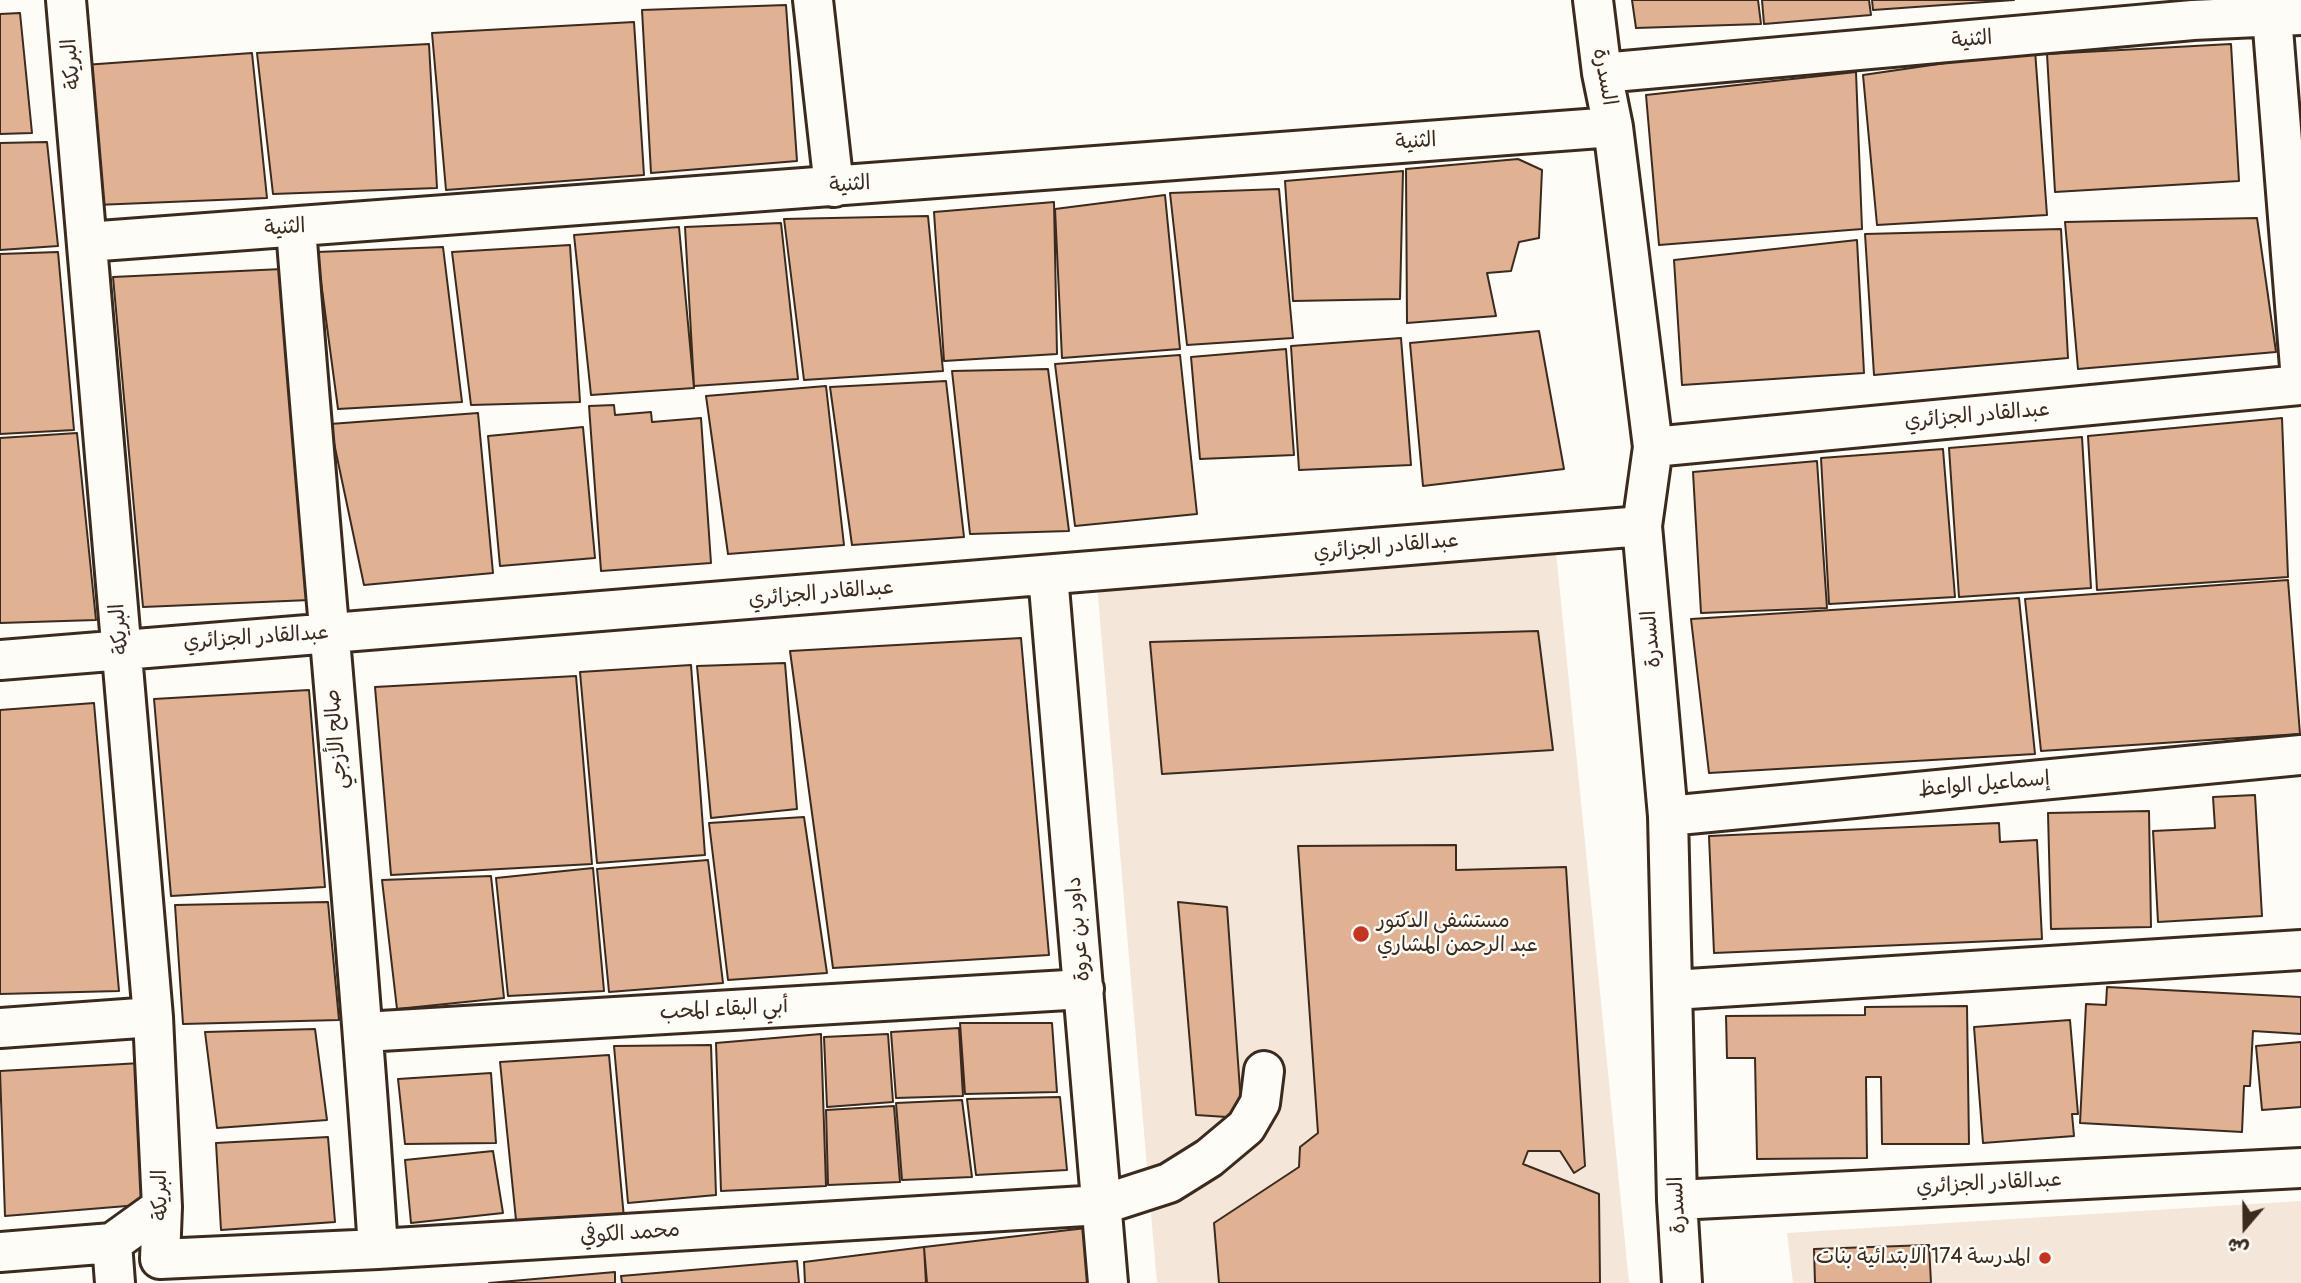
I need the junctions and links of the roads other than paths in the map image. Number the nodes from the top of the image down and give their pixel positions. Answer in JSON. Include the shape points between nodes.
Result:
{"nodes":[{"id":1,"x":66,"y":0,"type":"edge"},
{"id":2,"x":813,"y":0,"type":"edge"},
{"id":3,"x":1593,"y":0,"type":"edge"},
{"id":4,"x":2192,"y":10,"type":"edge"},
{"id":5,"x":2286,"y":15,"type":"edge"},
{"id":6,"x":1602,"y":73,"type":"junction"},
{"id":7,"x":1614,"y":127,"type":"junction"},
{"id":8,"x":834,"y":187,"type":"junction"},
{"id":9,"x":296,"y":228,"type":"junction"},
{"id":10,"x":87,"y":242,"type":"junction"},
{"id":11,"x":2301,"y":383,"type":"edge"},
{"id":12,"x":1653,"y":447,"type":"junction"},
{"id":13,"x":1642,"y":526,"type":"junction"},
{"id":14,"x":1048,"y":576,"type":"junction"},
{"id":15,"x":327,"y":634,"type":"junction"},
{"id":16,"x":122,"y":648,"type":"junction"},
{"id":17,"x":0,"y":660,"type":"edge"},
{"id":18,"x":2301,"y":755,"type":"edge"},
{"id":19,"x":1668,"y":816,"type":"junction"},
{"id":20,"x":2301,"y":950,"type":"edge"},
{"id":21,"x":1084,"y":989,"type":"junction"},
{"id":22,"x":1673,"y":990,"type":"junction"},
{"id":23,"x":153,"y":1017,"type":"junction"},
{"id":24,"x":0,"y":1028,"type":"edge"},
{"id":25,"x":364,"y":1032,"type":"junction"},
{"id":26,"x":1264,"y":1071,"type":"dead end"},
{"id":27,"x":2301,"y":1168,"type":"edge"},
{"id":28,"x":1677,"y":1200,"type":"junction"},
{"id":29,"x":1101,"y":1205,"type":"junction"},
{"id":30,"x":162,"y":1207,"type":"junction"},
{"id":31,"x":112,"y":1243,"type":"junction"},
{"id":32,"x":378,"y":1250,"type":"junction"},
{"id":33,"x":0,"y":1252,"type":"edge"},
{"id":34,"x":160,"y":1259,"type":"joint"},
{"id":35,"x":115,"y":1283,"type":"edge"},
{"id":36,"x":1108,"y":1283,"type":"edge"},
{"id":37,"x":1682,"y":1283,"type":"edge"}],
"edges":[{"from":1,"to":10,"type":"street","name":"البريكة"},
{"from":2,"to":8,"type":"street"},
{"from":3,"to":6,"type":"street","name":"السدرة"},
{"from":4,"to":5,"type":"street","name":"الثنية"},
{"from":4,"to":6,"type":"street","name":"الثنية"},
{"from":5,"to":11,"type":"street"},
{"from":6,"to":7,"type":"street","name":"السدرة"},
{"from":7,"to":8,"type":"street","name":"الثنية"},
{"from":7,"to":12,"type":"street","name":"السدرة"},
{"from":8,"to":9,"type":"street","name":"الثنية"},
{"from":9,"to":10,"type":"street","name":"الثنية"},
{"from":9,"to":15,"type":"street","name":"صالح الأزجي"},
{"from":10,"to":16,"type":"street","name":"البريكة"},
{"from":11,"to":12,"type":"street","name":"عبدالقادر الجزائري"},
{"from":12,"to":13,"type":"street","name":"السدرة"},
{"from":13,"to":14,"type":"street","name":"عبدالقادر الجزائري"},
{"from":13,"to":19,"type":"street","name":"السدرة"},
{"from":14,"to":15,"type":"street","name":"عبدالقادر الجزائري"},
{"from":14,"to":21,"type":"street","name":"داود بن عروة"},
{"from":15,"to":16,"type":"street","name":"عبدالقادر الجزائري"},
{"from":15,"to":25,"type":"street","name":"صالح الأزجي"},
{"from":16,"to":17,"type":"street","name":"عبدالقادر الجزائري"},
{"from":16,"to":23,"type":"street","name":"البريكة"},
{"from":18,"to":19,"type":"street","name":"إسماعيل الواعظ"},
{"from":19,"to":22,"type":"street","name":"السدرة"},
{"from":20,"to":22,"type":"street"},
{"from":21,"to":25,"type":"street","name":"أبي البقاء المحب"},
{"from":21,"to":29,"type":"street","name":"داود بن عروة"},
{"from":22,"to":28,"type":"street","name":"السدرة"},
{"from":23,"to":24,"type":"street"},
{"from":23,"to":30,"type":"street","name":"البريكة"},
{"from":25,"to":32,"type":"street","name":"صالح الأزجي"},
{"from":26,"to":29,"type":"street","name":"محمد الكوفي","via":[[1260,1103],[1246,1127],[1209,1158],[1169,1183]]},
{"from":27,"to":28,"type":"street","name":"عبدالقادر الجزائري"},
{"from":28,"to":37,"type":"street","name":"السدرة"},
{"from":29,"to":32,"type":"street","name":"محمد الكوفي"},
{"from":29,"to":36,"type":"street","name":"داود بن عروة"},
{"from":30,"to":31,"type":"street"},
{"from":30,"to":34,"type":"street","name":"البريكة"},
{"from":31,"to":33,"type":"street"},
{"from":31,"to":35,"type":"street"},
{"from":32,"to":34,"type":"street","name":"محمد الكوفي"}]}
